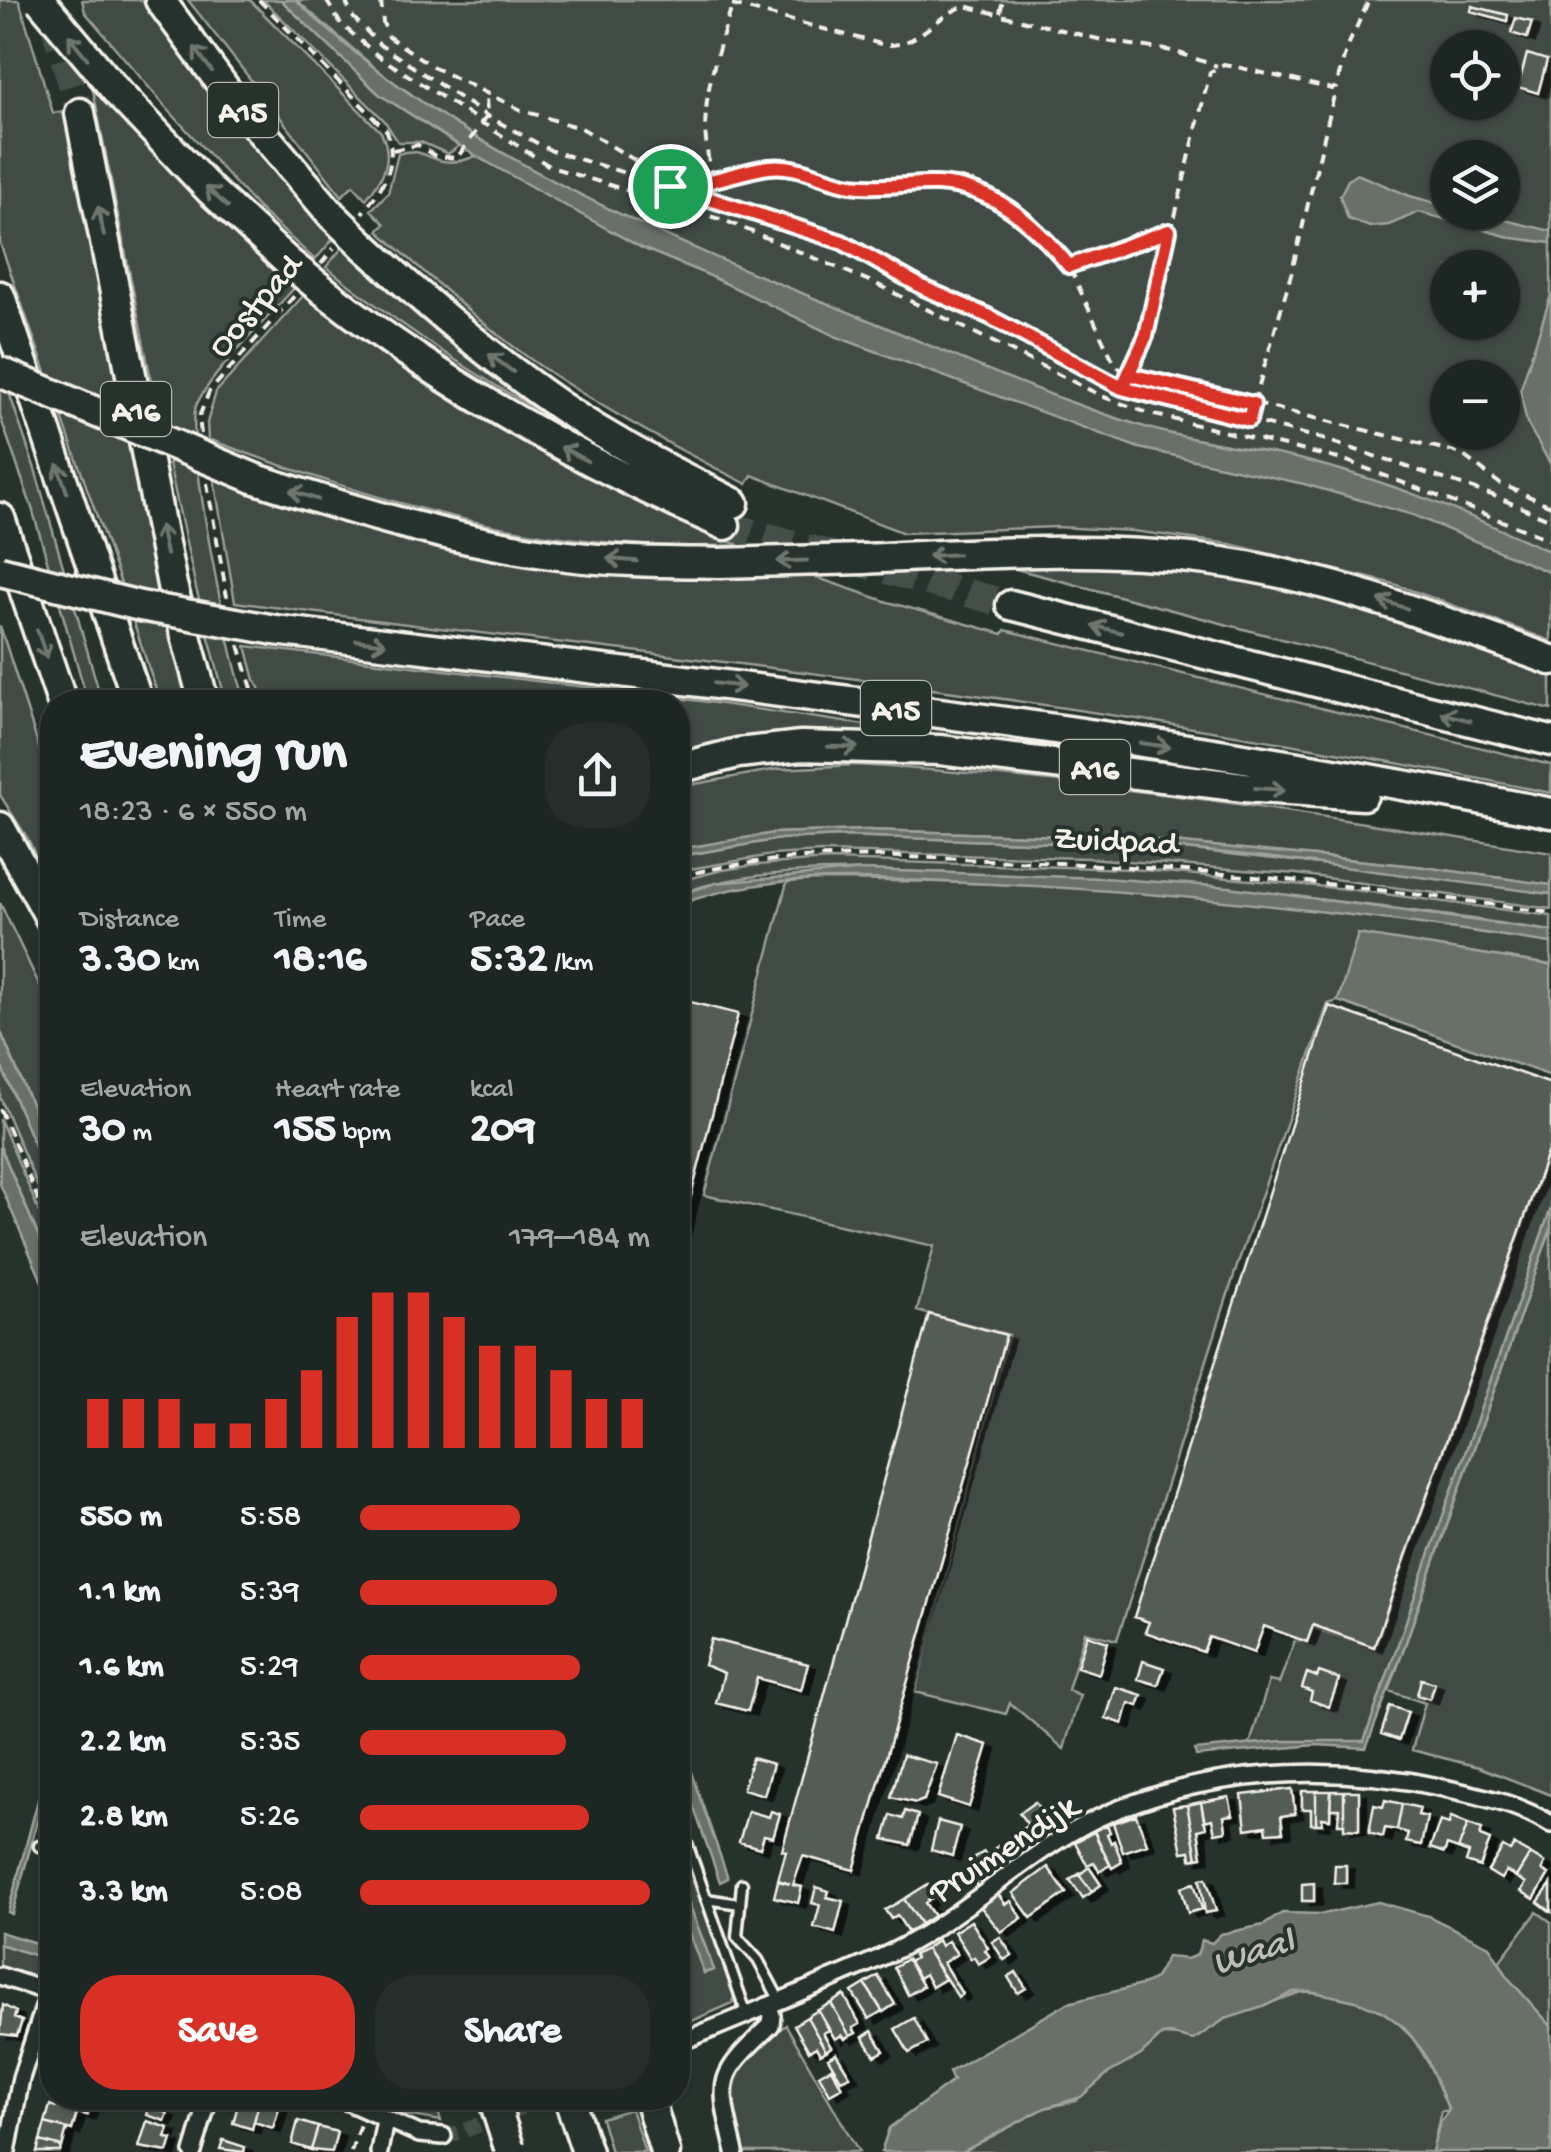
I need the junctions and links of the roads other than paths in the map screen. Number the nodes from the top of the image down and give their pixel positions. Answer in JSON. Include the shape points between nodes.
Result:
{"nodes":[{"id":1,"x":40,"y":0,"type":"edge"},
{"id":2,"x":160,"y":0,"type":"edge"},
{"id":3,"x":80,"y":113,"type":"tunnel mouth"},
{"id":4,"x":0,"y":296,"type":"edge"},
{"id":5,"x":0,"y":372,"type":"edge"},
{"id":6,"x":0,"y":518,"type":"edge"},
{"id":7,"x":0,"y":570,"type":"edge"},
{"id":8,"x":1010,"y":605,"type":"tunnel mouth"},
{"id":9,"x":1551,"y":660,"type":"edge"},
{"id":10,"x":58,"y":690,"type":"edge"},
{"id":11,"x":134,"y":690,"type":"edge"},
{"id":12,"x":201,"y":690,"type":"edge"},
{"id":13,"x":1551,"y":741,"type":"edge"},
{"id":14,"x":690,"y":765,"type":"edge"},
{"id":15,"x":1514,"y":806,"type":"junction"},
{"id":16,"x":1551,"y":813,"type":"edge"},
{"id":17,"x":0,"y":826,"type":"edge"},
{"id":18,"x":40,"y":899,"type":"edge"},
{"id":19,"x":1551,"y":1824,"type":"edge"},
{"id":20,"x":690,"y":1853,"type":"edge"},
{"id":21,"x":742,"y":1884,"type":"dead end"},
{"id":22,"x":706,"y":1899,"type":"junction"},
{"id":23,"x":740,"y":1904,"type":"junction"},
{"id":24,"x":0,"y":1976,"type":"edge"},
{"id":25,"x":40,"y":1989,"type":"edge"},
{"id":26,"x":773,"y":2004,"type":"junction"},
{"id":27,"x":747,"y":2015,"type":"junction"},
{"id":28,"x":40,"y":2024,"type":"edge"},
{"id":29,"x":690,"y":2038,"type":"edge"},
{"id":30,"x":205,"y":2110,"type":"edge"},
{"id":31,"x":365,"y":2110,"type":"edge"},
{"id":32,"x":497,"y":2110,"type":"edge"},
{"id":33,"x":573,"y":2110,"type":"edge"},
{"id":34,"x":653,"y":2110,"type":"edge"},
{"id":35,"x":386,"y":2120,"type":"junction"},
{"id":36,"x":443,"y":2136,"type":"tunnel mouth"},
{"id":37,"x":510,"y":2150,"type":"edge"},
{"id":38,"x":7,"y":2152,"type":"edge"},
{"id":39,"x":194,"y":2152,"type":"edge"},
{"id":40,"x":379,"y":2152,"type":"edge"},
{"id":41,"x":587,"y":2152,"type":"edge"},
{"id":42,"x":665,"y":2152,"type":"edge"},
{"id":43,"x":735,"y":2152,"type":"edge"}],
"edges":[{"from":1,"to":2,"type":"highway","number":"A15","bridge":true,"via":[[210,191],[308,280],[500,412],[625,481],[730,514],[484,351],[348,230],[226,90]]},
{"from":12,"to":3,"type":"highway","number":"A16","one_way":true,"via":[[172,585]]},
{"from":11,"to":4,"type":"highway","number":"A16","one_way":true},
{"from":9,"to":5,"type":"highway","one_way":true,"bridge":true,"via":[[1288,575],[1136,552],[1022,550],[719,564],[565,556],[337,506]]},
{"from":6,"to":10,"type":"highway","one_way":true},
{"from":7,"to":15,"type":"highway","number":"A15","one_way":true,"bridge":true,"via":[[140,606],[275,630],[1146,743]]},
{"from":13,"to":8,"type":"highway","one_way":true},
{"from":14,"to":15,"type":"highway","number":"A16","one_way":true,"via":[[801,746],[940,750],[1244,787]]},
{"from":15,"to":16,"type":"highway","number":"A15"},
{"from":17,"to":18,"type":"highway"},
{"from":19,"to":26,"type":"street","name":"Pruimendijk","via":[[1482,1796],[1363,1774],[1250,1776],[1173,1792],[1101,1817],[920,1937]]},
{"from":20,"to":22,"type":"lane"},
{"from":21,"to":23,"type":"lane"},
{"from":22,"to":23,"type":"lane"},
{"from":22,"to":27,"type":"lane"},
{"from":23,"to":26,"type":"lane","via":[[737,1937],[758,1960]]},
{"from":24,"to":25,"type":"street"},
{"from":26,"to":27,"type":"street","name":"Pruimendijk"},
{"from":26,"to":43,"type":"street","via":[[771,2025],[738,2054],[724,2080]]},
{"from":27,"to":29,"type":"street","name":"Pruimendijk"},
{"from":28,"to":38,"type":"street"},
{"from":30,"to":39,"type":"street"},
{"from":31,"to":35,"type":"street"},
{"from":32,"to":37,"type":"highway","bridge":true},
{"from":33,"to":41,"type":"highway"},
{"from":34,"to":42,"type":"highway"},
{"from":35,"to":36,"type":"street"},
{"from":35,"to":40,"type":"street"}]}
